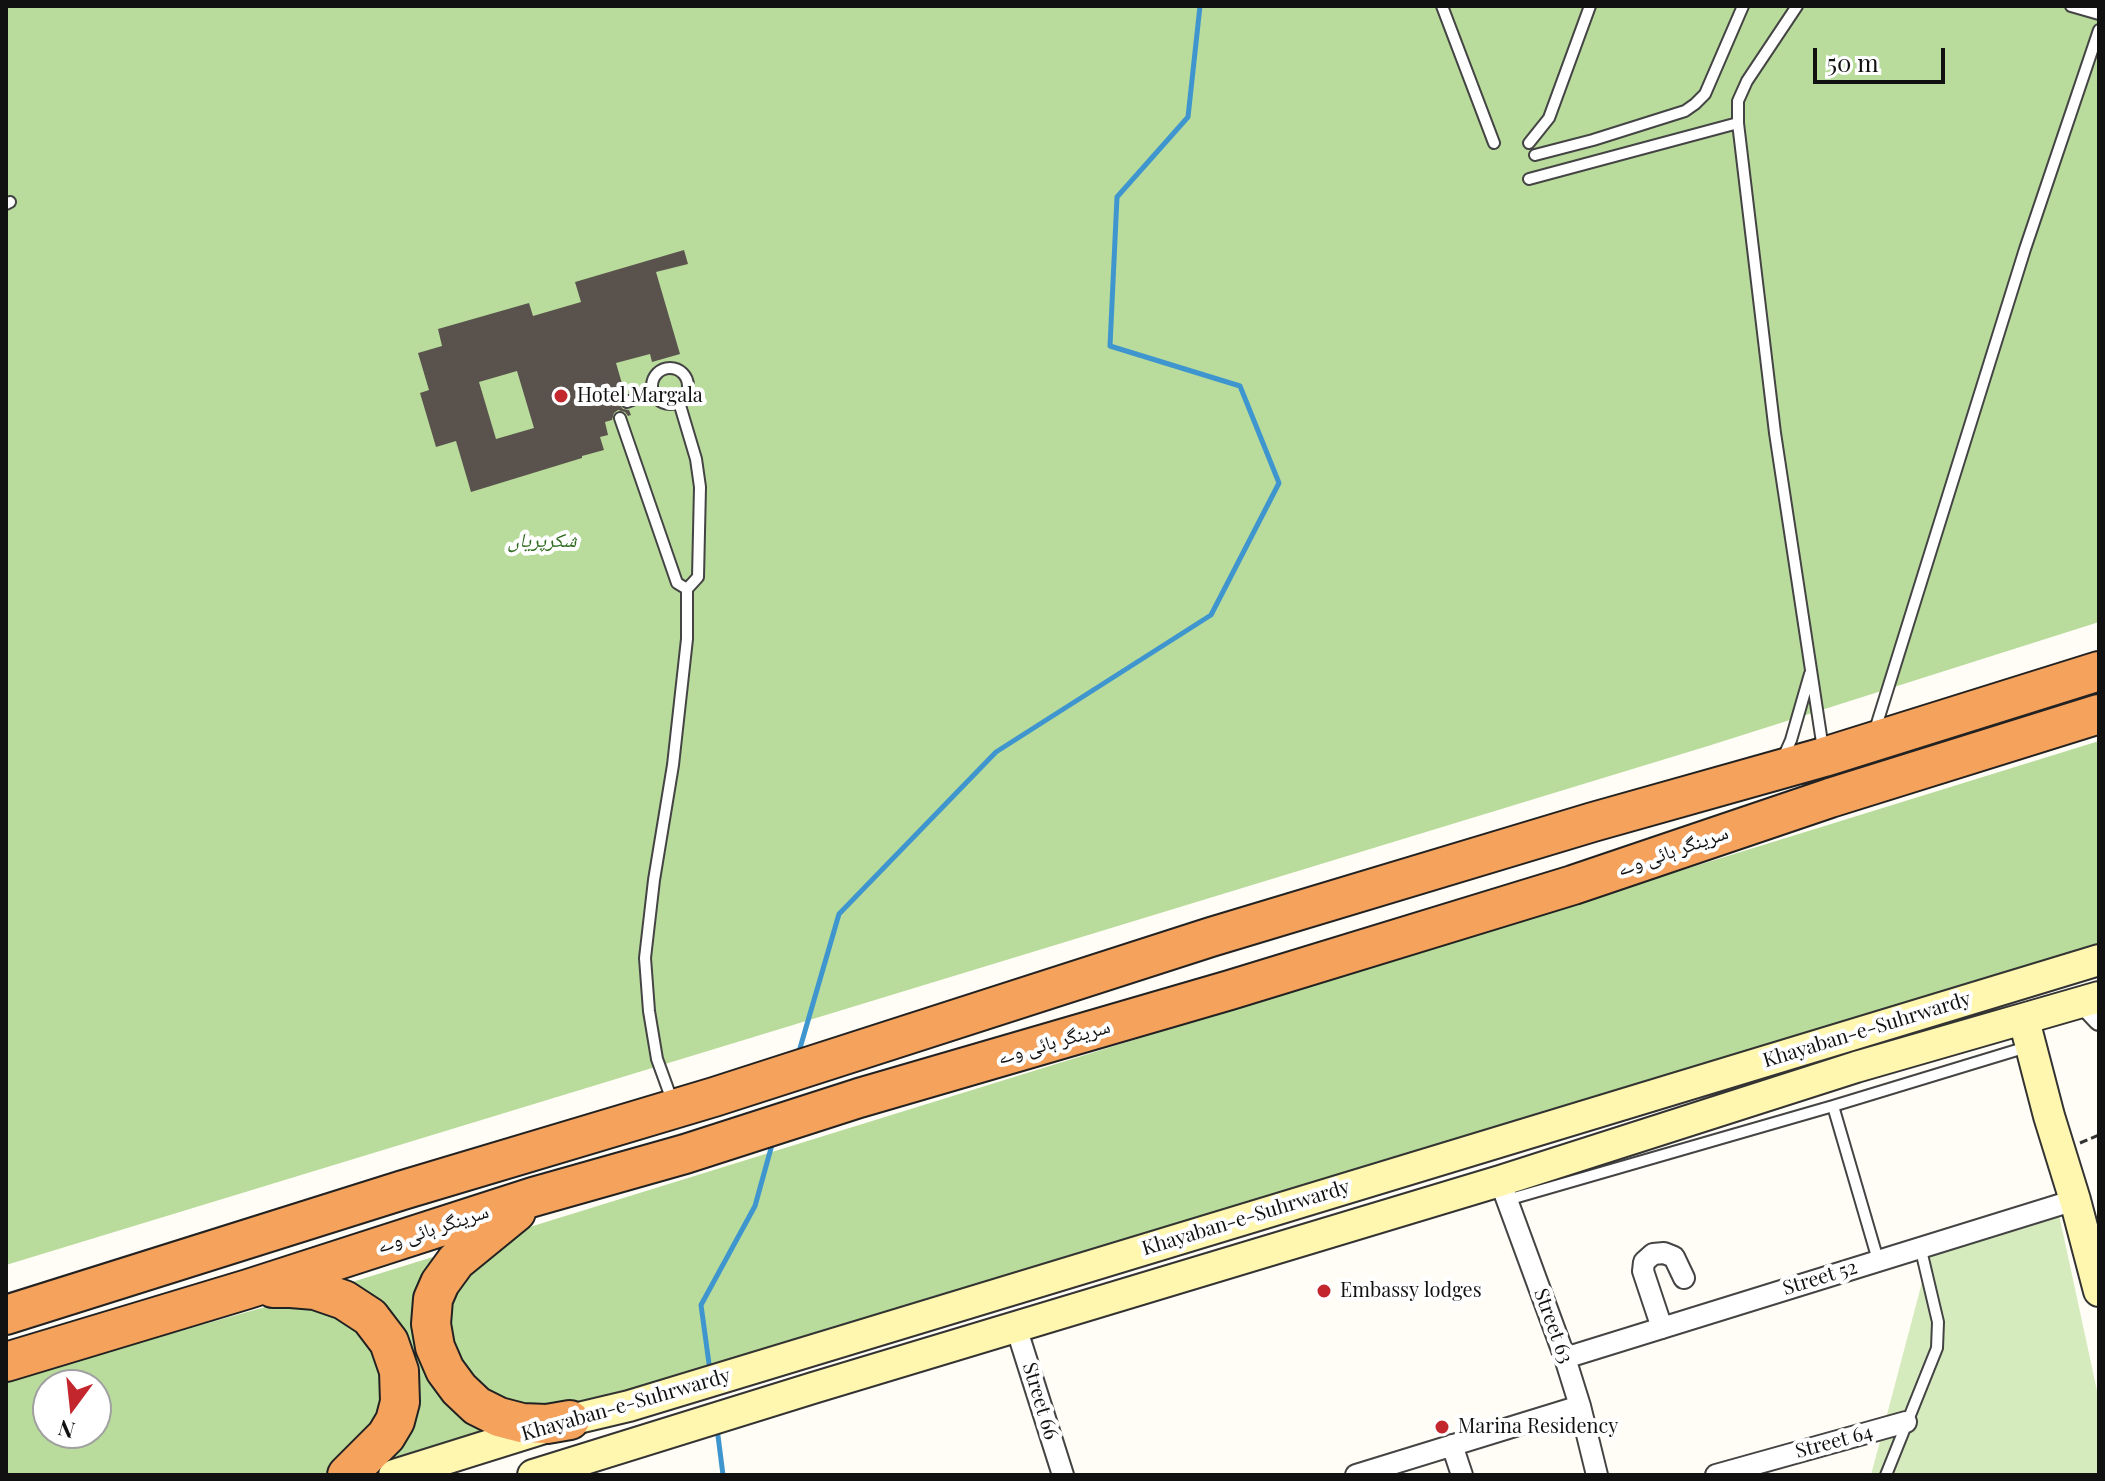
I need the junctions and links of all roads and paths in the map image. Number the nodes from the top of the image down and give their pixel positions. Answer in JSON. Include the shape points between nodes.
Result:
{"nodes":[{"id":1,"x":1442,"y":6,"type":"edge"},
{"id":2,"x":1590,"y":6,"type":"edge"},
{"id":3,"x":1743,"y":6,"type":"edge"},
{"id":4,"x":1797,"y":6,"type":"edge"},
{"id":5,"x":2071,"y":6,"type":"edge"},
{"id":6,"x":2099,"y":14,"type":"edge"},
{"id":7,"x":2099,"y":30,"type":"edge"},
{"id":8,"x":1738,"y":123,"type":"junction"},
{"id":9,"x":1494,"y":143,"type":"dead end"},
{"id":10,"x":1529,"y":143,"type":"dead end"},
{"id":11,"x":1535,"y":155,"type":"dead end"},
{"id":12,"x":1529,"y":179,"type":"dead end"},
{"id":13,"x":653,"y":392,"type":"junction"},
{"id":14,"x":627,"y":402,"type":"dead end"},
{"id":15,"x":679,"y":402,"type":"junction"},
{"id":16,"x":620,"y":418,"type":"dead end"},
{"id":17,"x":687,"y":589,"type":"junction"},
{"id":18,"x":2099,"y":671,"type":"edge"},
{"id":19,"x":1811,"y":672,"type":"junction"},
{"id":20,"x":2099,"y":714,"type":"edge"},
{"id":21,"x":1872,"y":741,"type":"junction"},
{"id":22,"x":1824,"y":757,"type":"junction"},
{"id":23,"x":1777,"y":770,"type":"junction"},
{"id":24,"x":1593,"y":822,"type":"junction"},
{"id":25,"x":1573,"y":885,"type":"junction"},
{"id":26,"x":2099,"y":960,"type":"edge"},
{"id":27,"x":2093,"y":1007,"type":"edge"},
{"id":28,"x":2028,"y":1033,"type":"junction"},
{"id":29,"x":1847,"y":1035,"type":"junction"},
{"id":30,"x":866,"y":1046,"type":"junction"},
{"id":31,"x":1856,"y":1067,"type":"junction"},
{"id":32,"x":929,"y":1078,"type":"junction"},
{"id":33,"x":1833,"y":1106,"type":"junction"},
{"id":34,"x":675,"y":1108,"type":"junction"},
{"id":35,"x":1503,"y":1190,"type":"junction"},
{"id":36,"x":533,"y":1197,"type":"junction"},
{"id":37,"x":2075,"y":1200,"type":"junction"},
{"id":38,"x":1920,"y":1246,"type":"junction"},
{"id":39,"x":1878,"y":1260,"type":"junction"},
{"id":40,"x":1684,"y":1278,"type":"dead end"},
{"id":41,"x":248,"y":1289,"type":"junction"},
{"id":42,"x":2099,"y":1291,"type":"edge"},
{"id":43,"x":6,"y":1315,"type":"edge"},
{"id":44,"x":1016,"y":1327,"type":"junction"},
{"id":45,"x":1662,"y":1328,"type":"junction"},
{"id":46,"x":802,"y":1353,"type":"junction"},
{"id":47,"x":1565,"y":1358,"type":"junction"},
{"id":48,"x":6,"y":1362,"type":"edge"},
{"id":49,"x":801,"y":1392,"type":"junction"},
{"id":50,"x":1580,"y":1406,"type":"junction"},
{"id":51,"x":570,"y":1420,"type":"junction"},
{"id":52,"x":1906,"y":1422,"type":"junction"},
{"id":53,"x":1452,"y":1445,"type":"junction"},
{"id":54,"x":1400,"y":1468,"type":"edge"},
{"id":55,"x":347,"y":1475,"type":"edge"},
{"id":56,"x":394,"y":1475,"type":"edge"},
{"id":57,"x":533,"y":1475,"type":"edge"},
{"id":58,"x":1063,"y":1475,"type":"edge"},
{"id":59,"x":1356,"y":1475,"type":"edge"},
{"id":60,"x":1462,"y":1475,"type":"edge"},
{"id":61,"x":1597,"y":1475,"type":"edge"},
{"id":62,"x":1716,"y":1475,"type":"edge"},
{"id":63,"x":1886,"y":1475,"type":"edge"}],
"edges":[{"from":1,"to":9,"type":"lane"},
{"from":2,"to":10,"type":"lane","via":[[1549,118]]},
{"from":3,"to":11,"type":"lane","via":[[1705,94],[1695,104]]},
{"from":4,"to":8,"type":"lane","via":[[1747,81],[1738,101]]},
{"from":5,"to":6,"type":"lane"},
{"from":7,"to":21,"type":"lane"},
{"from":8,"to":12,"type":"lane"},
{"from":8,"to":19,"type":"lane","via":[[1775,433]]},
{"from":13,"to":14,"type":"lane"},
{"from":13,"to":15,"type":"lane","via":[[665,404]]},
{"from":13,"to":15,"type":"lane","via":[[658,371],[676,368],[688,382]]},
{"from":15,"to":17,"type":"lane","via":[[700,487],[698,577]]},
{"from":16,"to":17,"type":"lane","via":[[677,583]]},
{"from":17,"to":34,"type":"lane","via":[[673,765],[645,958],[657,1059]]},
{"from":18,"to":21,"type":"highway"},
{"from":19,"to":22,"type":"lane"},
{"from":19,"to":23,"type":"lane"},
{"from":20,"to":25,"type":"highway","name":"سرینگر ہائی وے"},
{"from":21,"to":22,"type":"highway"},
{"from":22,"to":23,"type":"highway"},
{"from":23,"to":24,"type":"highway"},
{"from":24,"to":25,"type":"highway","via":[[1547,847],[1265,932],[1258,942],[1263,956],[1276,960],[1512,889]]},
{"from":24,"to":30,"type":"highway"},
{"from":25,"to":32,"type":"highway","name":"سرینگر ہائی وے"},
{"from":26,"to":29,"type":"main road","name":"Khayaban-e-Suhrwardy"},
{"from":27,"to":28,"type":"main road","name":"Khayaban-e-Suhrwardy"},
{"from":28,"to":31,"type":"main road","name":"Khayaban-e-Suhrwardy"},
{"from":28,"to":33,"type":"lane"},
{"from":28,"to":37,"type":"main road"},
{"from":29,"to":31,"type":"main road"},
{"from":29,"to":46,"type":"main road","name":"Khayaban-e-Suhrwardy"},
{"from":30,"to":32,"type":"highway","via":[[932,1035],[1207,951],[1219,950],[1227,958],[1228,968],[1220,978],[984,1050]]},
{"from":30,"to":34,"type":"highway"},
{"from":31,"to":35,"type":"main road","name":"Khayaban-e-Suhrwardy"},
{"from":32,"to":36,"type":"highway","name":"سرینگر ہائی وے"},
{"from":33,"to":35,"type":"lane"},
{"from":33,"to":39,"type":"lane"},
{"from":34,"to":43,"type":"highway"},
{"from":35,"to":44,"type":"main road","name":"Khayaban-e-Suhrwardy"},
{"from":35,"to":47,"type":"street","name":"Street 63"},
{"from":36,"to":41,"type":"highway","name":"سرینگر ہائی وے"},
{"from":36,"to":51,"type":"highway","via":[[456,1261],[433,1299],[431,1324],[445,1370],[477,1406],[522,1423]]},
{"from":37,"to":38,"type":"street","name":"Street 52"},
{"from":37,"to":42,"type":"main road"},
{"from":38,"to":39,"type":"street","name":"Street 52"},
{"from":38,"to":52,"type":"lane","via":[[1938,1322],[1937,1348]]},
{"from":39,"to":45,"type":"street","name":"Street 52"},
{"from":40,"to":45,"type":"street","via":[[1674,1257],[1664,1253],[1644,1262]]},
{"from":41,"to":48,"type":"highway","name":"سرینگر ہائی وے"},
{"from":41,"to":55,"type":"highway","via":[[315,1290],[344,1300],[370,1317],[389,1342],[399,1371],[395,1421]]},
{"from":44,"to":49,"type":"main road","name":"Khayaban-e-Suhrwardy"},
{"from":44,"to":58,"type":"street","name":"Street 66"},
{"from":45,"to":47,"type":"street","name":"Street 52"},
{"from":46,"to":49,"type":"main road"},
{"from":46,"to":51,"type":"main road","name":"Khayaban-e-Suhrwardy"},
{"from":47,"to":50,"type":"street","name":"Street 63"},
{"from":49,"to":57,"type":"main road","name":"Khayaban-e-Suhrwardy"},
{"from":50,"to":53,"type":"street"},
{"from":50,"to":61,"type":"street","name":"Street 63"},
{"from":51,"to":56,"type":"main road","name":"Khayaban-e-Suhrwardy"},
{"from":52,"to":62,"type":"street","name":"Street 64"},
{"from":52,"to":63,"type":"lane"},
{"from":53,"to":54,"type":"street"},
{"from":53,"to":60,"type":"street"},
{"from":54,"to":59,"type":"street"}]}
